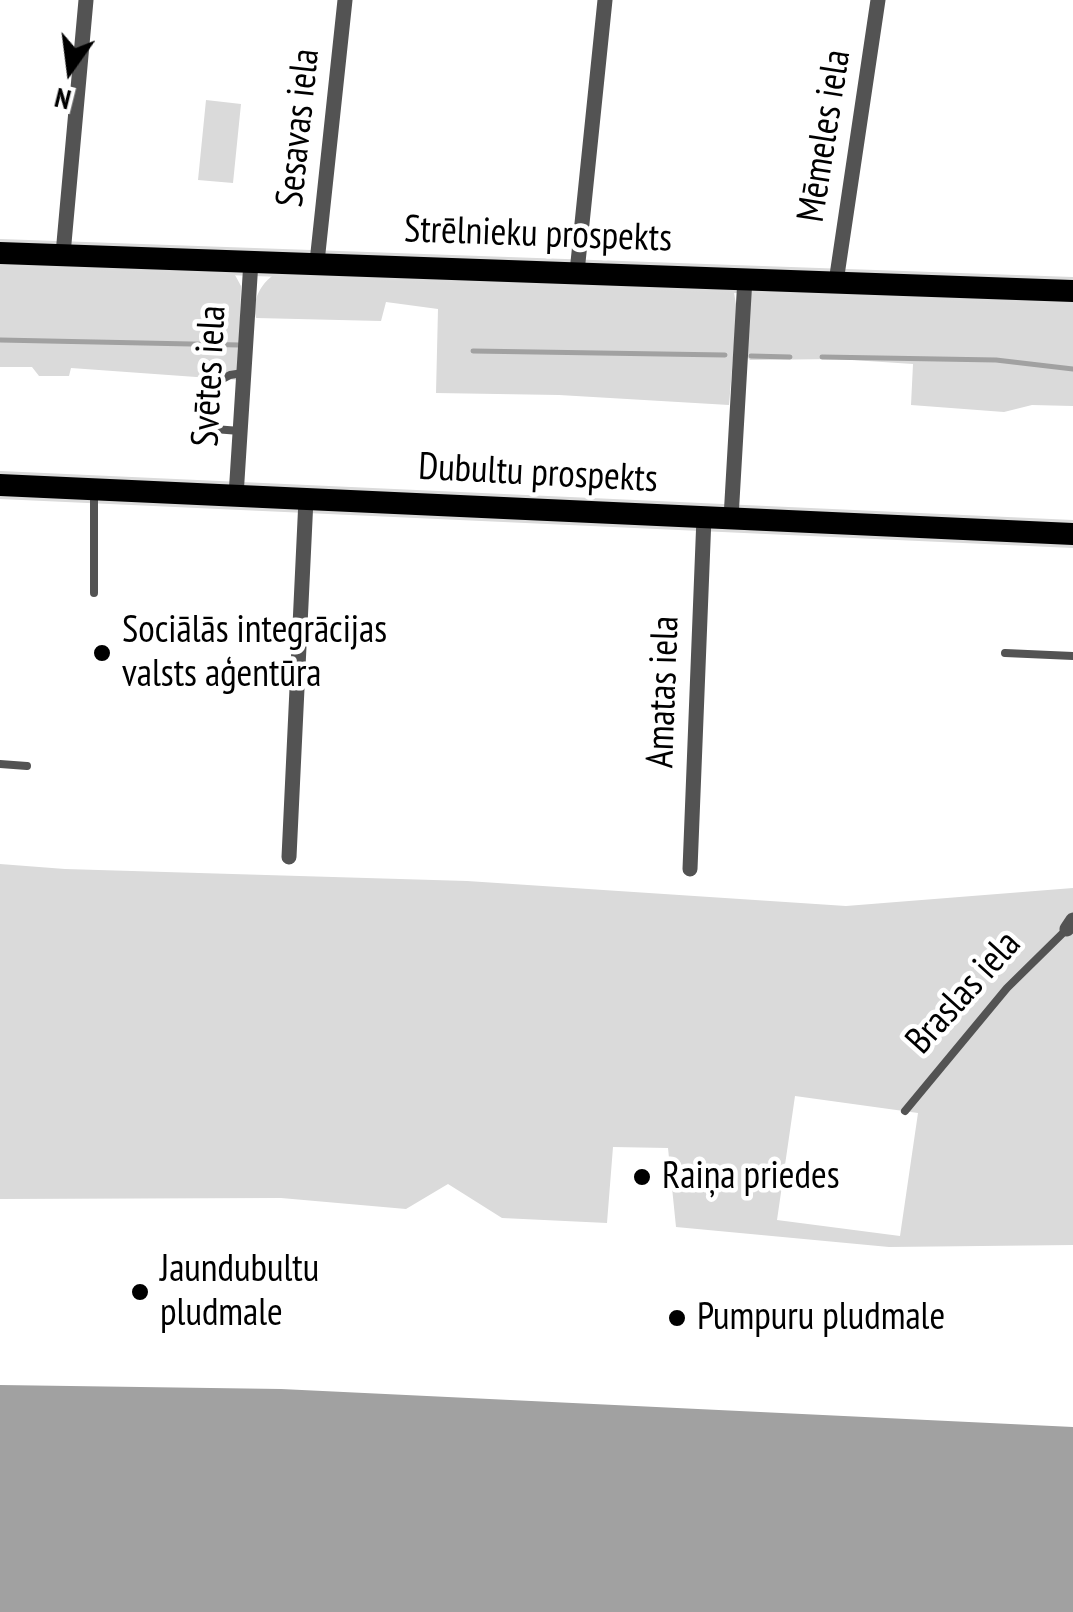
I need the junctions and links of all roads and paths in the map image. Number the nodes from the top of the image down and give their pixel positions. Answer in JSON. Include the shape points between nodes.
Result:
{"nodes":[{"id":1,"x":86,"y":0,"type":"edge"},
{"id":2,"x":345,"y":0,"type":"edge"},
{"id":3,"x":605,"y":0,"type":"edge"},
{"id":4,"x":878,"y":0,"type":"edge"},
{"id":5,"x":0,"y":253,"type":"edge"},
{"id":6,"x":63,"y":254,"type":"junction"},
{"id":7,"x":250,"y":261,"type":"junction"},
{"id":8,"x":317,"y":262,"type":"junction"},
{"id":9,"x":576,"y":272,"type":"junction"},
{"id":10,"x":745,"y":278,"type":"junction"},
{"id":11,"x":836,"y":282,"type":"junction"},
{"id":12,"x":1073,"y":292,"type":"edge"},
{"id":13,"x":243,"y":373,"type":"junction"},
{"id":14,"x":240,"y":431,"type":"junction"},
{"id":15,"x":0,"y":485,"type":"edge"},
{"id":16,"x":94,"y":489,"type":"junction"},
{"id":17,"x":236,"y":496,"type":"junction"},
{"id":18,"x":306,"y":499,"type":"junction"},
{"id":19,"x":704,"y":517,"type":"junction"},
{"id":20,"x":731,"y":518,"type":"junction"},
{"id":21,"x":1073,"y":534,"type":"edge"},
{"id":22,"x":94,"y":593,"type":"dead end"},
{"id":23,"x":1005,"y":653,"type":"dead end"},
{"id":24,"x":1073,"y":656,"type":"edge"},
{"id":25,"x":0,"y":764,"type":"edge"},
{"id":26,"x":27,"y":766,"type":"dead end"},
{"id":27,"x":289,"y":856,"type":"dead end"},
{"id":28,"x":690,"y":869,"type":"dead end"},
{"id":29,"x":1070,"y":925,"type":"edge"},
{"id":30,"x":905,"y":1111,"type":"dead end"}],
"edges":[{"from":1,"to":6,"type":"street"},
{"from":2,"to":8,"type":"street","name":"Sesavas iela"},
{"from":3,"to":9,"type":"street"},
{"from":4,"to":11,"type":"street","name":"Mēmeles iela"},
{"from":5,"to":6,"type":"main road","name":"Strēlnieku prospekts"},
{"from":6,"to":7,"type":"main road","name":"Strēlnieku prospekts"},
{"from":7,"to":8,"type":"main road","name":"Strēlnieku prospekts"},
{"from":7,"to":13,"type":"street","name":"Svētes iela"},
{"from":8,"to":9,"type":"main road","name":"Strēlnieku prospekts"},
{"from":9,"to":10,"type":"main road","name":"Strēlnieku prospekts"},
{"from":10,"to":11,"type":"main road","name":"Strēlnieku prospekts"},
{"from":10,"to":20,"type":"street"},
{"from":11,"to":12,"type":"main road","name":"Strēlnieku prospekts"},
{"from":13,"to":14,"type":"street","name":"Svētes iela"},
{"from":13,"to":14,"type":"lane","via":[[202,390],[206,424]]},
{"from":14,"to":17,"type":"street","name":"Svētes iela"},
{"from":15,"to":16,"type":"main road","name":"Dubultu prospekts"},
{"from":16,"to":17,"type":"main road","name":"Dubultu prospekts"},
{"from":16,"to":22,"type":"lane"},
{"from":17,"to":18,"type":"main road","name":"Dubultu prospekts"},
{"from":18,"to":19,"type":"main road","name":"Dubultu prospekts"},
{"from":18,"to":27,"type":"street"},
{"from":19,"to":20,"type":"main road","name":"Dubultu prospekts"},
{"from":19,"to":28,"type":"street","name":"Amatas iela"},
{"from":20,"to":21,"type":"main road","name":"Dubultu prospekts"},
{"from":23,"to":24,"type":"lane"},
{"from":25,"to":26,"type":"lane"},
{"from":29,"to":30,"type":"lane","name":"Braslas iela","via":[[1007,988]]}]}
